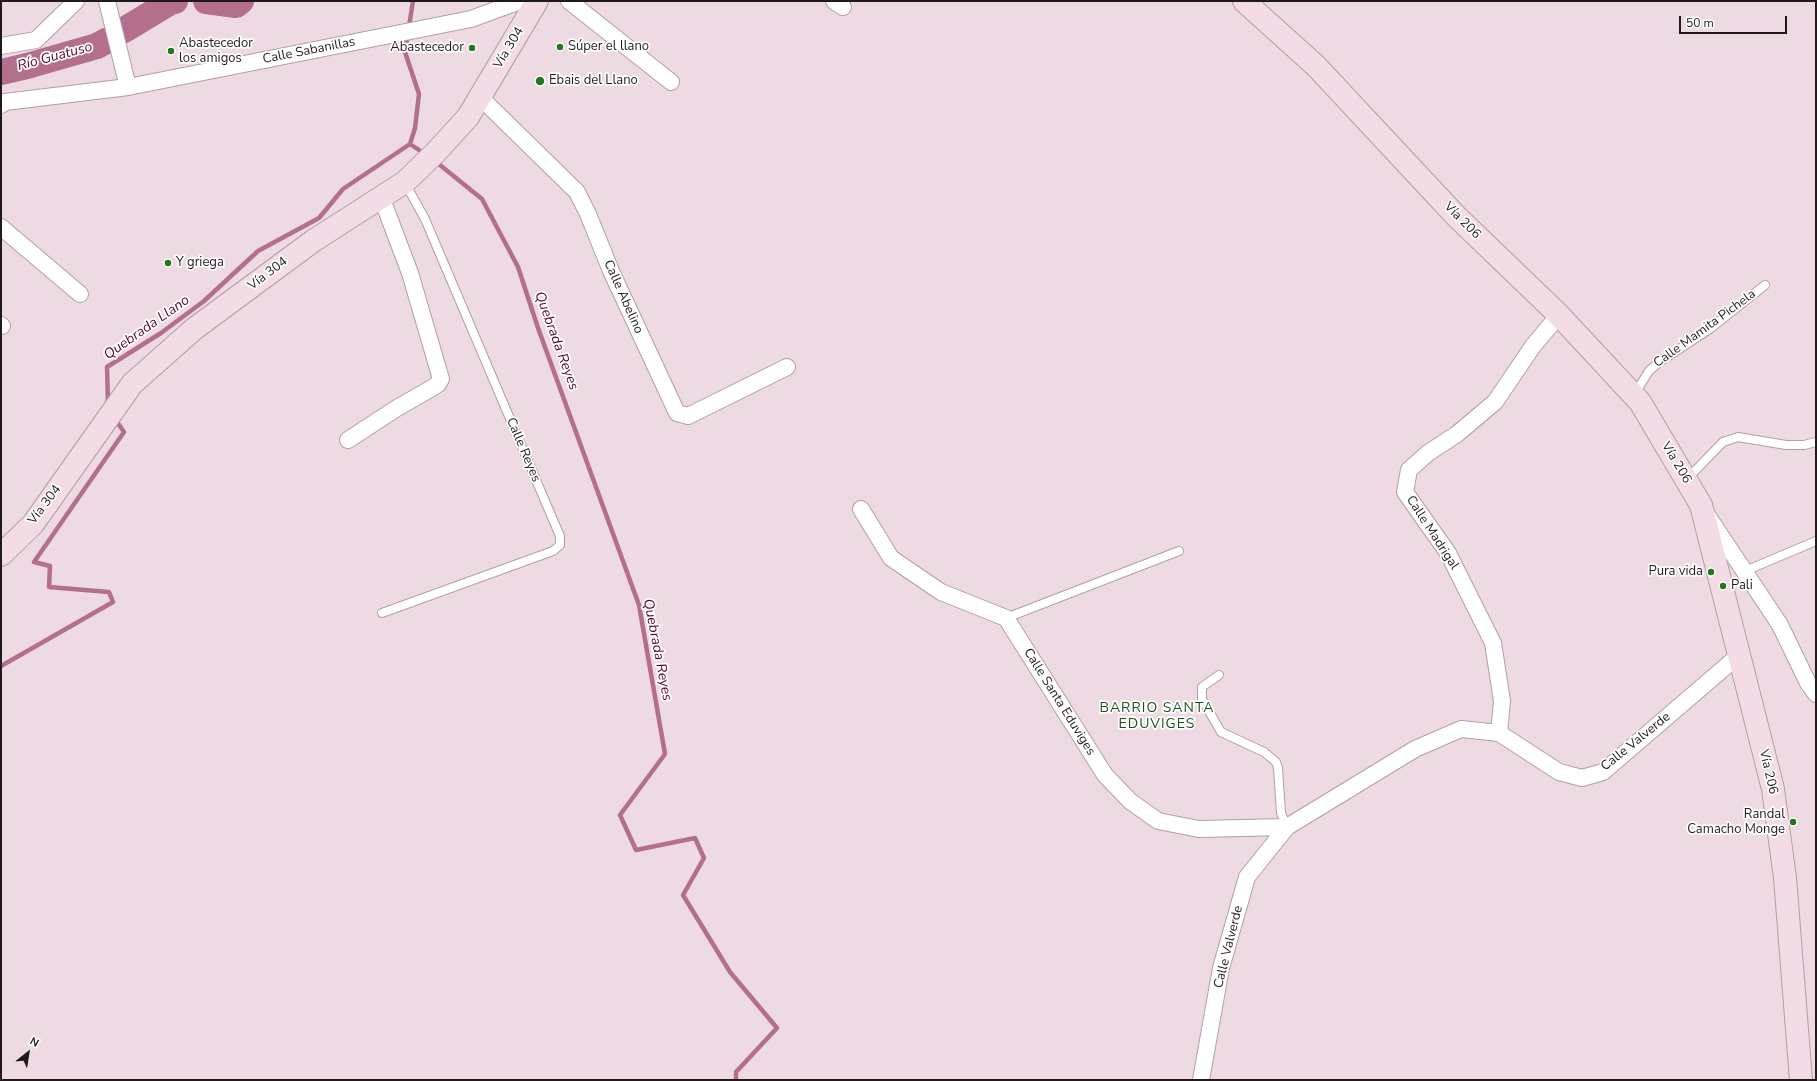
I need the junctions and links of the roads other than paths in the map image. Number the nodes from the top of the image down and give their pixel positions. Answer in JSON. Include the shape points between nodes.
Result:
{"nodes":[{"id":1,"x":76,"y":1,"type":"edge"},
{"id":2,"x":107,"y":1,"type":"edge"},
{"id":3,"x":520,"y":1,"type":"edge"},
{"id":4,"x":537,"y":1,"type":"edge"},
{"id":5,"x":570,"y":1,"type":"edge"},
{"id":6,"x":1244,"y":1,"type":"edge"},
{"id":7,"x":1,"y":46,"type":"edge"},
{"id":8,"x":671,"y":82,"type":"dead end"},
{"id":9,"x":128,"y":87,"type":"junction"},
{"id":10,"x":480,"y":97,"type":"junction"},
{"id":11,"x":1,"y":105,"type":"edge"},
{"id":12,"x":405,"y":182,"type":"junction"},
{"id":13,"x":382,"y":199,"type":"junction"},
{"id":14,"x":1,"y":227,"type":"edge"},
{"id":15,"x":1765,"y":285,"type":"dead end"},
{"id":16,"x":80,"y":294,"type":"dead end"},
{"id":17,"x":1559,"y":315,"type":"junction"},
{"id":18,"x":787,"y":367,"type":"dead end"},
{"id":19,"x":1634,"y":396,"type":"junction"},
{"id":20,"x":348,"y":440,"type":"dead end"},
{"id":21,"x":1816,"y":442,"type":"edge"},
{"id":22,"x":1686,"y":479,"type":"junction"},
{"id":23,"x":1701,"y":505,"type":"junction"},
{"id":24,"x":861,"y":509,"type":"dead end"},
{"id":25,"x":1816,"y":541,"type":"edge"},
{"id":26,"x":1179,"y":551,"type":"dead end"},
{"id":27,"x":1,"y":555,"type":"edge"},
{"id":28,"x":1745,"y":571,"type":"junction"},
{"id":29,"x":382,"y":613,"type":"dead end"},
{"id":30,"x":1006,"y":618,"type":"junction"},
{"id":31,"x":1738,"y":656,"type":"junction"},
{"id":32,"x":1219,"y":675,"type":"dead end"},
{"id":33,"x":1816,"y":694,"type":"edge"},
{"id":34,"x":1499,"y":733,"type":"junction"},
{"id":35,"x":1287,"y":827,"type":"junction"},
{"id":36,"x":1201,"y":1080,"type":"edge"},
{"id":37,"x":1801,"y":1080,"type":"edge"}],
"edges":[{"from":1,"to":7,"type":"street","via":[[36,40]]},
{"from":2,"to":9,"type":"street"},
{"from":3,"to":9,"type":"street","name":"Calle Sabanillas","via":[[471,19]]},
{"from":4,"to":10,"type":"main road","name":"Vía 304"},
{"from":5,"to":8,"type":"street"},
{"from":6,"to":17,"type":"main road","name":"Vía 206","via":[[1316,66],[1456,216]]},
{"from":9,"to":11,"type":"street","name":"Calle Sabanillas","via":[[5,102]]},
{"from":10,"to":12,"type":"main road","name":"Vía 304","via":[[468,117]]},
{"from":10,"to":18,"type":"street","name":"Calle Abelino","via":[[577,192],[677,413],[688,416]]},
{"from":12,"to":13,"type":"main road","name":"Vía 304"},
{"from":12,"to":29,"type":"lane","name":"Calle Reyes","via":[[425,219],[560,536],[560,545],[553,551]]},
{"from":13,"to":20,"type":"street","via":[[410,273],[441,379],[432,388]]},
{"from":13,"to":27,"type":"main road","name":"Vía 304","via":[[313,241],[194,329],[132,384],[33,524]]},
{"from":14,"to":16,"type":"street"},
{"from":15,"to":19,"type":"lane","name":"Calle Mamita Pichela","via":[[1711,328],[1649,370]]},
{"from":17,"to":19,"type":"main road","name":"Vía 206"},
{"from":17,"to":34,"type":"street","name":"Calle Madrigal","via":[[1533,346],[1495,402],[1409,470],[1405,492],[1448,553],[1493,643],[1502,701]]},
{"from":19,"to":22,"type":"main road","name":"Vía 206"},
{"from":21,"to":22,"type":"lane","via":[[1786,445],[1738,437],[1723,442]]},
{"from":22,"to":23,"type":"main road","name":"Vía 206"},
{"from":23,"to":28,"type":"street"},
{"from":23,"to":31,"type":"main road","name":"Vía 206"},
{"from":24,"to":30,"type":"street","via":[[891,558],[941,592]]},
{"from":25,"to":28,"type":"lane"},
{"from":26,"to":30,"type":"lane"},
{"from":28,"to":33,"type":"street","via":[[1780,625],[1808,683]]},
{"from":30,"to":35,"type":"street","name":"Calle Santa Eduviges","via":[[1105,775],[1130,801],[1158,821],[1199,829]]},
{"from":31,"to":34,"type":"street","name":"Calle Valverde","via":[[1602,772],[1582,778],[1559,772]]},
{"from":31,"to":37,"type":"main road","name":"Vía 206","via":[[1773,789],[1785,878]]},
{"from":32,"to":35,"type":"lane","via":[[1202,687],[1202,699],[1221,732],[1264,752],[1276,762],[1281,813]]},
{"from":34,"to":35,"type":"street","name":"Calle Valverde","via":[[1461,729],[1434,740]]},
{"from":35,"to":36,"type":"street","name":"Calle Valverde","via":[[1247,877],[1221,968]]}]}
